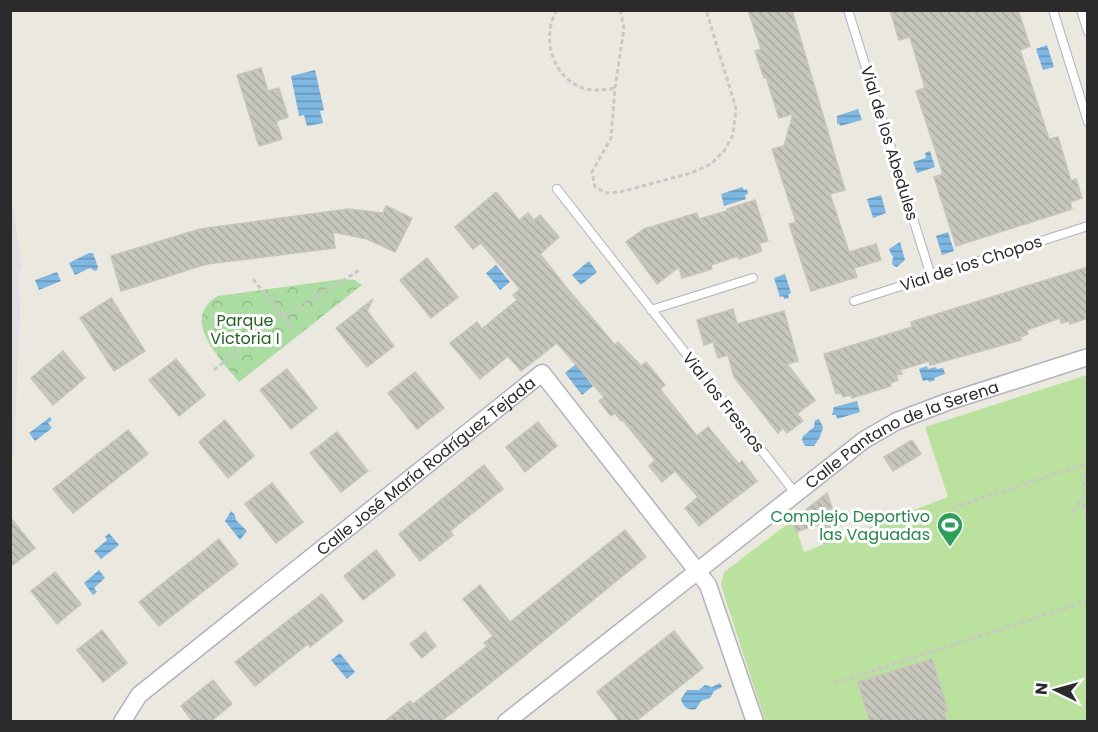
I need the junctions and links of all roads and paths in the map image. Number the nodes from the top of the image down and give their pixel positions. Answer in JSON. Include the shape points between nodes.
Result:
{"nodes":[{"id":1,"x":557,"y":10,"type":"edge"},
{"id":2,"x":620,"y":10,"type":"edge"},
{"id":3,"x":706,"y":10,"type":"edge"},
{"id":4,"x":848,"y":10,"type":"edge"},
{"id":5,"x":1053,"y":10,"type":"edge"},
{"id":6,"x":1081,"y":10,"type":"edge"},
{"id":7,"x":1088,"y":32,"type":"edge"},
{"id":8,"x":615,"y":88,"type":"junction"},
{"id":9,"x":1088,"y":122,"type":"edge"},
{"id":10,"x":557,"y":189,"type":"dead end"},
{"id":11,"x":1088,"y":226,"type":"edge"},
{"id":12,"x":361,"y":269,"type":"dead end"},
{"id":13,"x":931,"y":276,"type":"junction"},
{"id":14,"x":753,"y":278,"type":"dead end"},
{"id":15,"x":253,"y":279,"type":"dead end"},
{"id":16,"x":854,"y":301,"type":"dead end"},
{"id":17,"x":651,"y":310,"type":"junction"},
{"id":18,"x":282,"y":315,"type":"junction"},
{"id":19,"x":286,"y":331,"type":"dead end"},
{"id":20,"x":1088,"y":357,"type":"edge"},
{"id":21,"x":214,"y":370,"type":"dead end"},
{"id":22,"x":1088,"y":465,"type":"edge"},
{"id":23,"x":796,"y":494,"type":"junction"},
{"id":24,"x":1082,"y":497,"type":"junction"},
{"id":25,"x":1085,"y":505,"type":"edge"},
{"id":26,"x":952,"y":508,"type":"dead end"},
{"id":27,"x":1073,"y":513,"type":"dead end"},
{"id":28,"x":1088,"y":520,"type":"edge"},
{"id":29,"x":698,"y":570,"type":"junction"},
{"id":30,"x":1088,"y":601,"type":"edge"},
{"id":31,"x":835,"y":683,"type":"dead end"},
{"id":32,"x":122,"y":722,"type":"edge"},
{"id":33,"x":506,"y":722,"type":"edge"},
{"id":34,"x":755,"y":722,"type":"edge"}],
"edges":[{"from":1,"to":8,"type":"path","via":[[548,31],[549,49],[560,69],[584,88]]},
{"from":2,"to":8,"type":"path","via":[[624,28]]},
{"from":3,"to":8,"type":"path","via":[[736,108],[733,135],[711,164],[620,192],[607,193],[594,187],[592,172],[611,138]]},
{"from":4,"to":13,"type":"lane","name":"Vial de los Abedules"},
{"from":5,"to":9,"type":"lane"},
{"from":6,"to":7,"type":"lane"},
{"from":10,"to":17,"type":"lane","name":"Vial los Fresnos"},
{"from":11,"to":13,"type":"lane","name":"Vial de los Chopos"},
{"from":12,"to":18,"type":"path","via":[[288,315]]},
{"from":13,"to":16,"type":"lane","name":"Vial de los Chopos"},
{"from":14,"to":17,"type":"lane"},
{"from":15,"to":18,"type":"path"},
{"from":17,"to":23,"type":"lane","name":"Vial los Fresnos"},
{"from":18,"to":19,"type":"path","via":[[291,326]]},
{"from":18,"to":21,"type":"path"},
{"from":20,"to":23,"type":"street","name":"Calle Pantano de la Serena","via":[[897,421],[864,440]]},
{"from":22,"to":24,"type":"path"},
{"from":22,"to":26,"type":"path"},
{"from":23,"to":29,"type":"street","name":"Calle Pantano de la Serena"},
{"from":24,"to":25,"type":"path"},
{"from":24,"to":27,"type":"path"},
{"from":25,"to":28,"type":"path"},
{"from":29,"to":32,"type":"street","name":"Calle José María Rodríguez Tejada","via":[[542,373],[139,694]]},
{"from":29,"to":33,"type":"street","name":"Calle Pantano de la Serena"},
{"from":29,"to":34,"type":"street","via":[[708,585]]},
{"from":30,"to":31,"type":"path"}]}
